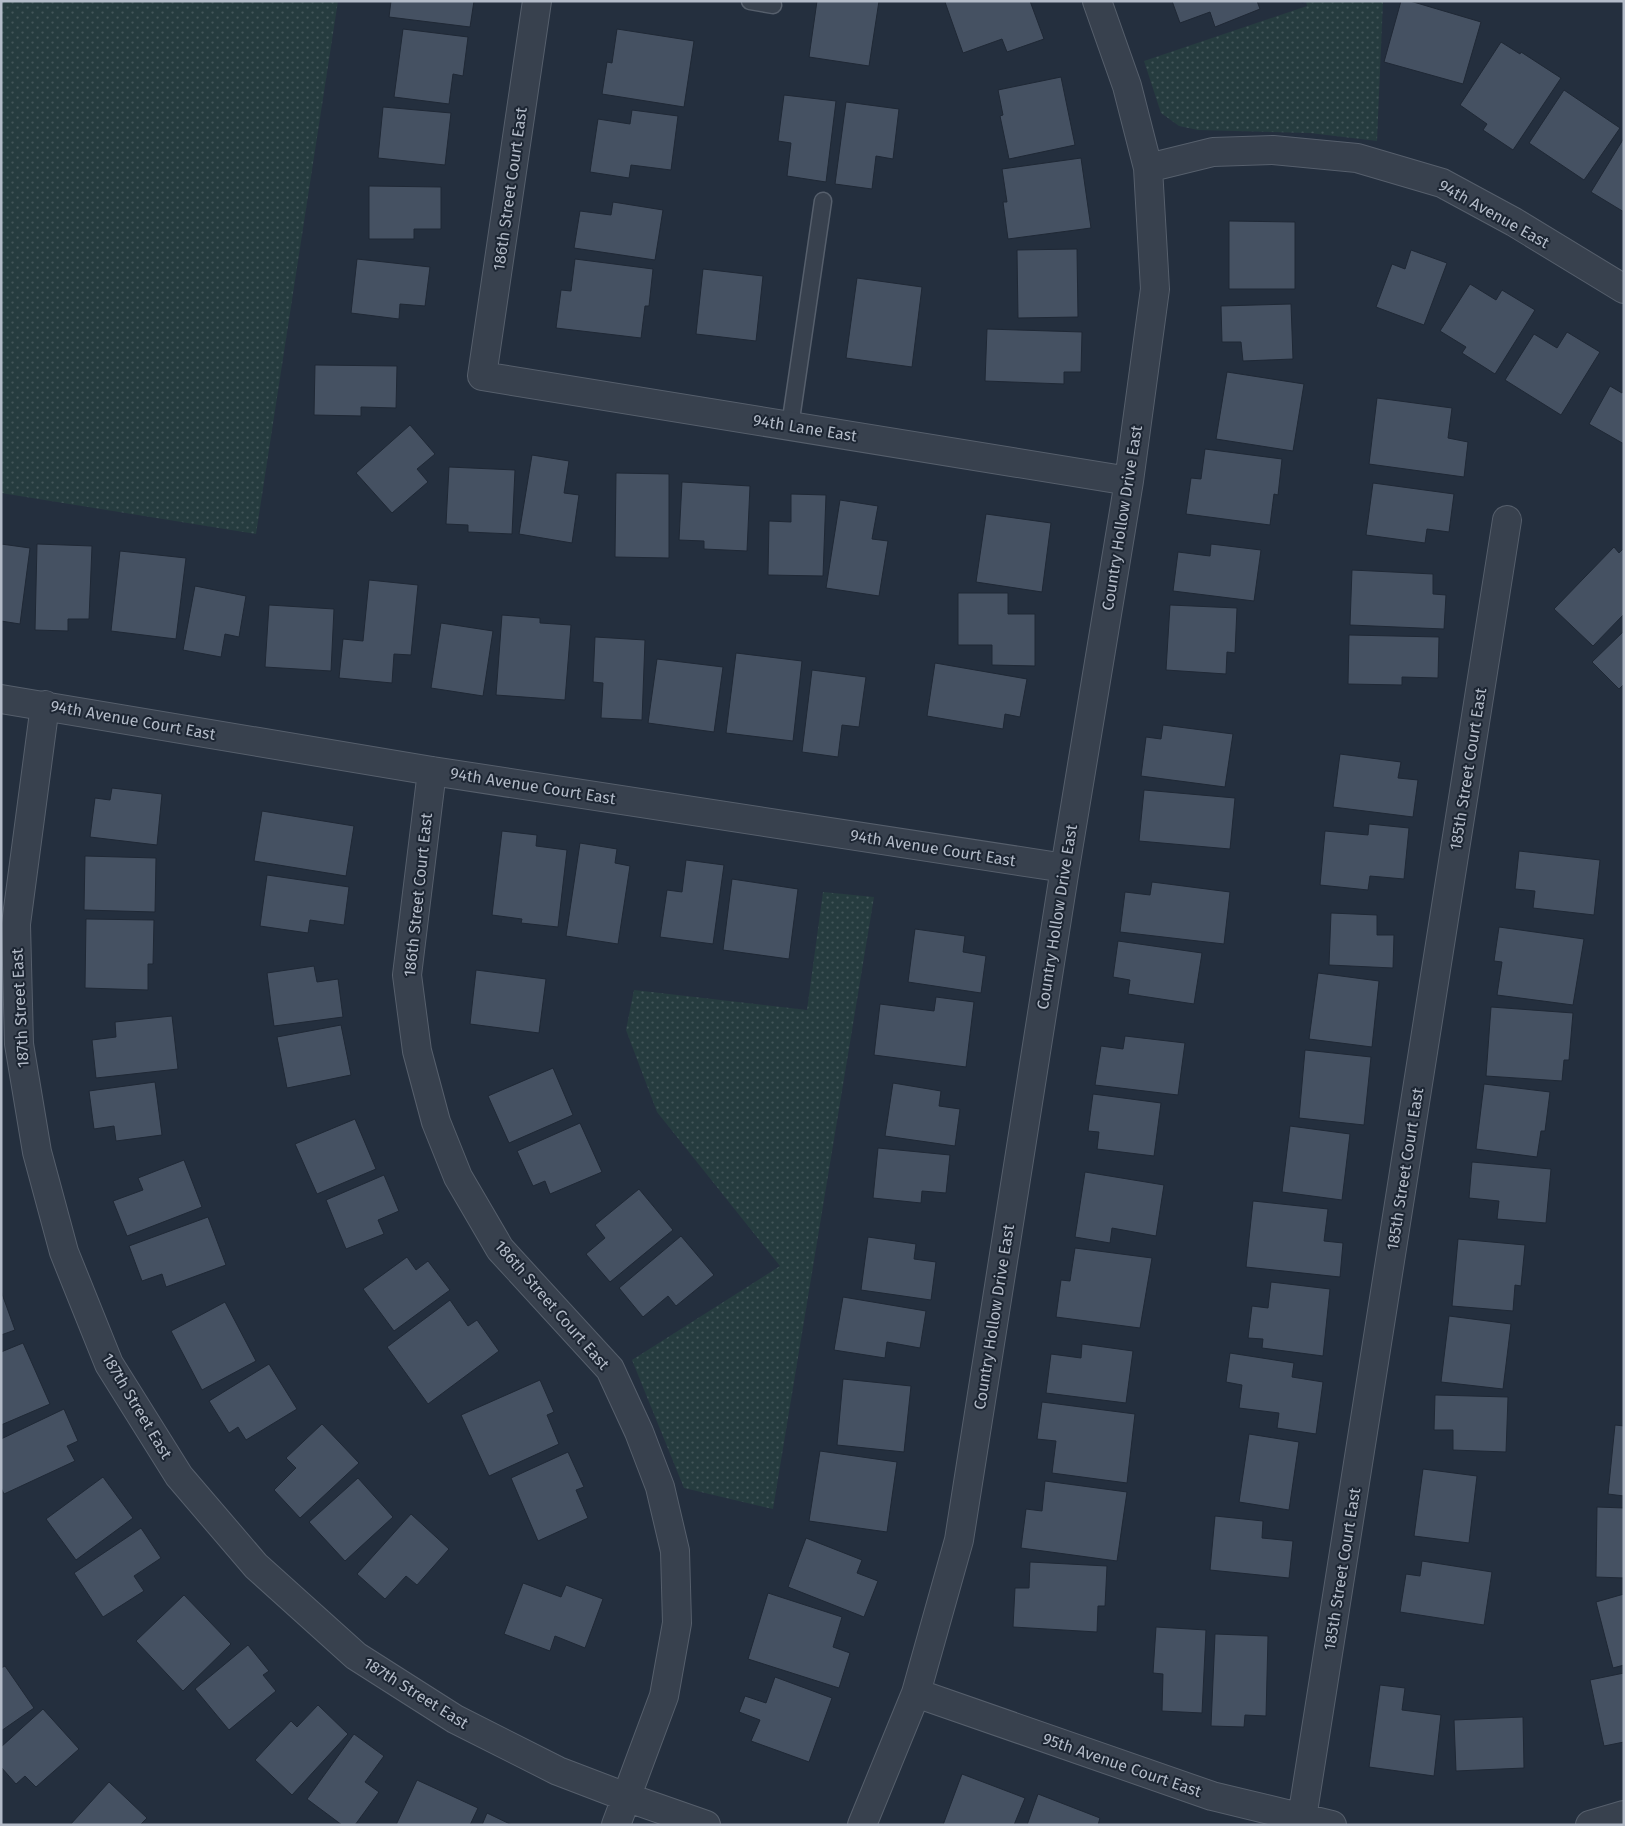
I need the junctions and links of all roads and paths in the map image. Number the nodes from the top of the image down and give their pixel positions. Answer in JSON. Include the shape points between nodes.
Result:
{"nodes":[{"id":1,"x":537,"y":1,"type":"edge"},
{"id":2,"x":750,"y":1,"type":"edge"},
{"id":3,"x":1097,"y":1,"type":"edge"},
{"id":4,"x":773,"y":4,"type":"dead end"},
{"id":5,"x":1148,"y":168,"type":"junction"},
{"id":6,"x":822,"y":201,"type":"dead end"},
{"id":7,"x":1624,"y":289,"type":"edge"},
{"id":8,"x":482,"y":376,"type":"joint"},
{"id":9,"x":790,"y":426,"type":"junction"},
{"id":10,"x":1129,"y":481,"type":"junction"},
{"id":11,"x":1507,"y":520,"type":"dead end"},
{"id":12,"x":1,"y":699,"type":"edge"},
{"id":13,"x":45,"y":706,"type":"junction"},
{"id":14,"x":432,"y":771,"type":"junction"},
{"id":15,"x":1065,"y":868,"type":"junction"},
{"id":16,"x":916,"y":1693,"type":"junction"},
{"id":17,"x":626,"y":1798,"type":"junction"},
{"id":18,"x":1624,"y":1815,"type":"edge"},
{"id":19,"x":1302,"y":1818,"type":"junction"},
{"id":20,"x":616,"y":1825,"type":"edge"},
{"id":21,"x":706,"y":1825,"type":"edge"},
{"id":22,"x":862,"y":1825,"type":"edge"},
{"id":23,"x":1332,"y":1825,"type":"edge"},
{"id":24,"x":1590,"y":1825,"type":"edge"}],
"edges":[{"from":1,"to":8,"type":"street","name":"186th Street Court East"},
{"from":2,"to":4,"type":"lane"},
{"from":3,"to":5,"type":"street","name":"Country Hollow Drive East","via":[[1127,86]]},
{"from":5,"to":7,"type":"street","name":"94th Avenue East","via":[[1213,152],[1273,150],[1358,158],[1442,183],[1514,222]]},
{"from":5,"to":10,"type":"street","name":"Country Hollow Drive East","via":[[1155,289]]},
{"from":6,"to":9,"type":"lane"},
{"from":8,"to":9,"type":"street","name":"94th Lane East"},
{"from":9,"to":10,"type":"street","name":"94th Lane East"},
{"from":10,"to":15,"type":"street","name":"Country Hollow Drive East"},
{"from":11,"to":19,"type":"street","name":"185th Street Court East"},
{"from":12,"to":13,"type":"street","name":"94th Avenue Court East"},
{"from":13,"to":14,"type":"street","name":"94th Avenue Court East"},
{"from":13,"to":17,"type":"street","name":"187th Street East","via":[[16,924],[19,1044],[37,1152],[64,1252],[109,1364],[179,1476],[256,1566],[356,1656],[454,1719],[558,1771]]},
{"from":14,"to":15,"type":"street","name":"94th Avenue Court East"},
{"from":14,"to":17,"type":"street","name":"186th Street Court East","via":[[407,975],[417,1051],[436,1122],[458,1177],[500,1249],[610,1369],[660,1487],[675,1551],[677,1623],[664,1696]]},
{"from":15,"to":16,"type":"street","name":"Country Hollow Drive East","via":[[959,1540]]},
{"from":16,"to":19,"type":"street","name":"95th Avenue Court East","via":[[1212,1796]]},
{"from":16,"to":22,"type":"street","name":"Country Hollow Drive East"},
{"from":17,"to":20,"type":"street"},
{"from":17,"to":21,"type":"street","name":"187th Street East"},
{"from":18,"to":24,"type":"street"},
{"from":19,"to":23,"type":"street","name":"95th Avenue Court East"}]}
